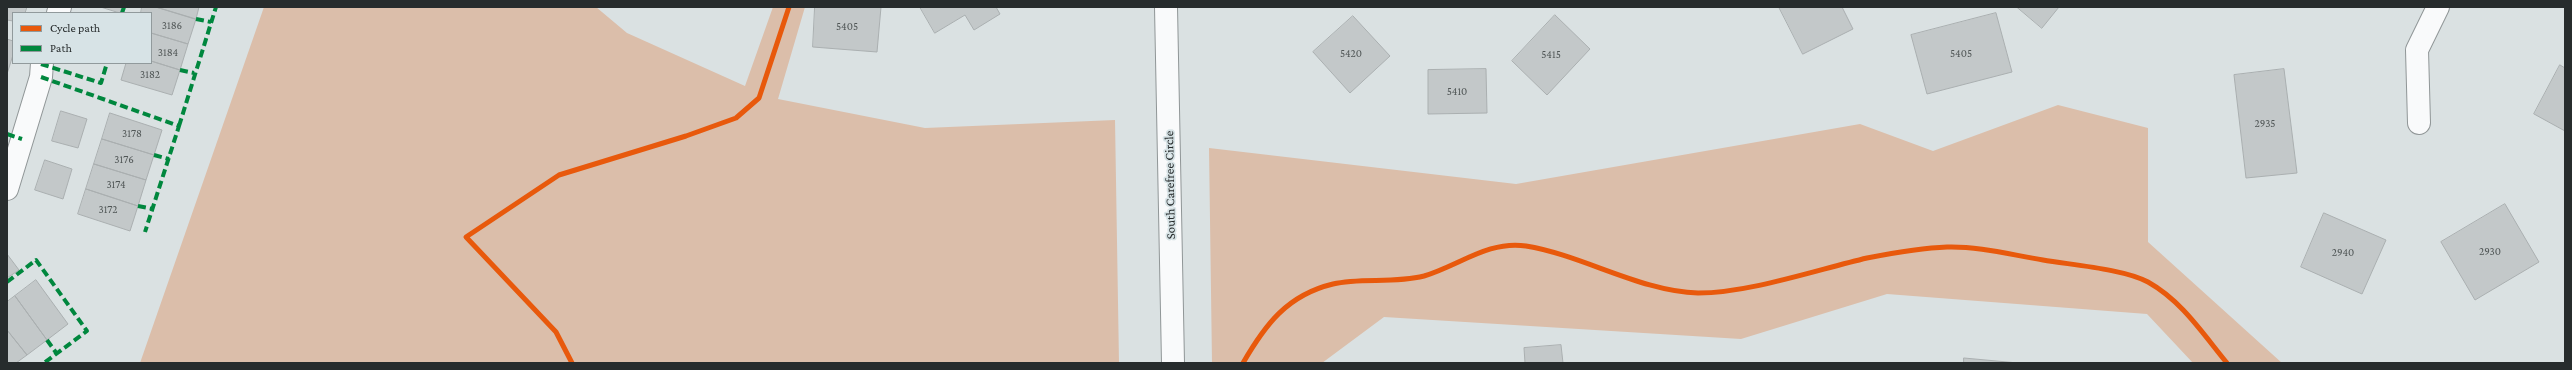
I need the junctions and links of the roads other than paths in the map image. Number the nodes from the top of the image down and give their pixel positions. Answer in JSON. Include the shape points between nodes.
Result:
{"nodes":[{"id":1,"x":1166,"y":7,"type":"edge"},
{"id":2,"x":2438,"y":7,"type":"edge"},
{"id":3,"x":42,"y":64,"type":"edge"},
{"id":4,"x":2420,"y":123,"type":"dead end"},
{"id":5,"x":7,"y":189,"type":"edge"},
{"id":6,"x":1173,"y":363,"type":"edge"}],
"edges":[{"from":1,"to":6,"type":"main road","name":"South Carefree Circle"},
{"from":2,"to":4,"type":"main road","via":[[2417,50]]},
{"from":3,"to":5,"type":"main road","via":[[41,77]]}]}
